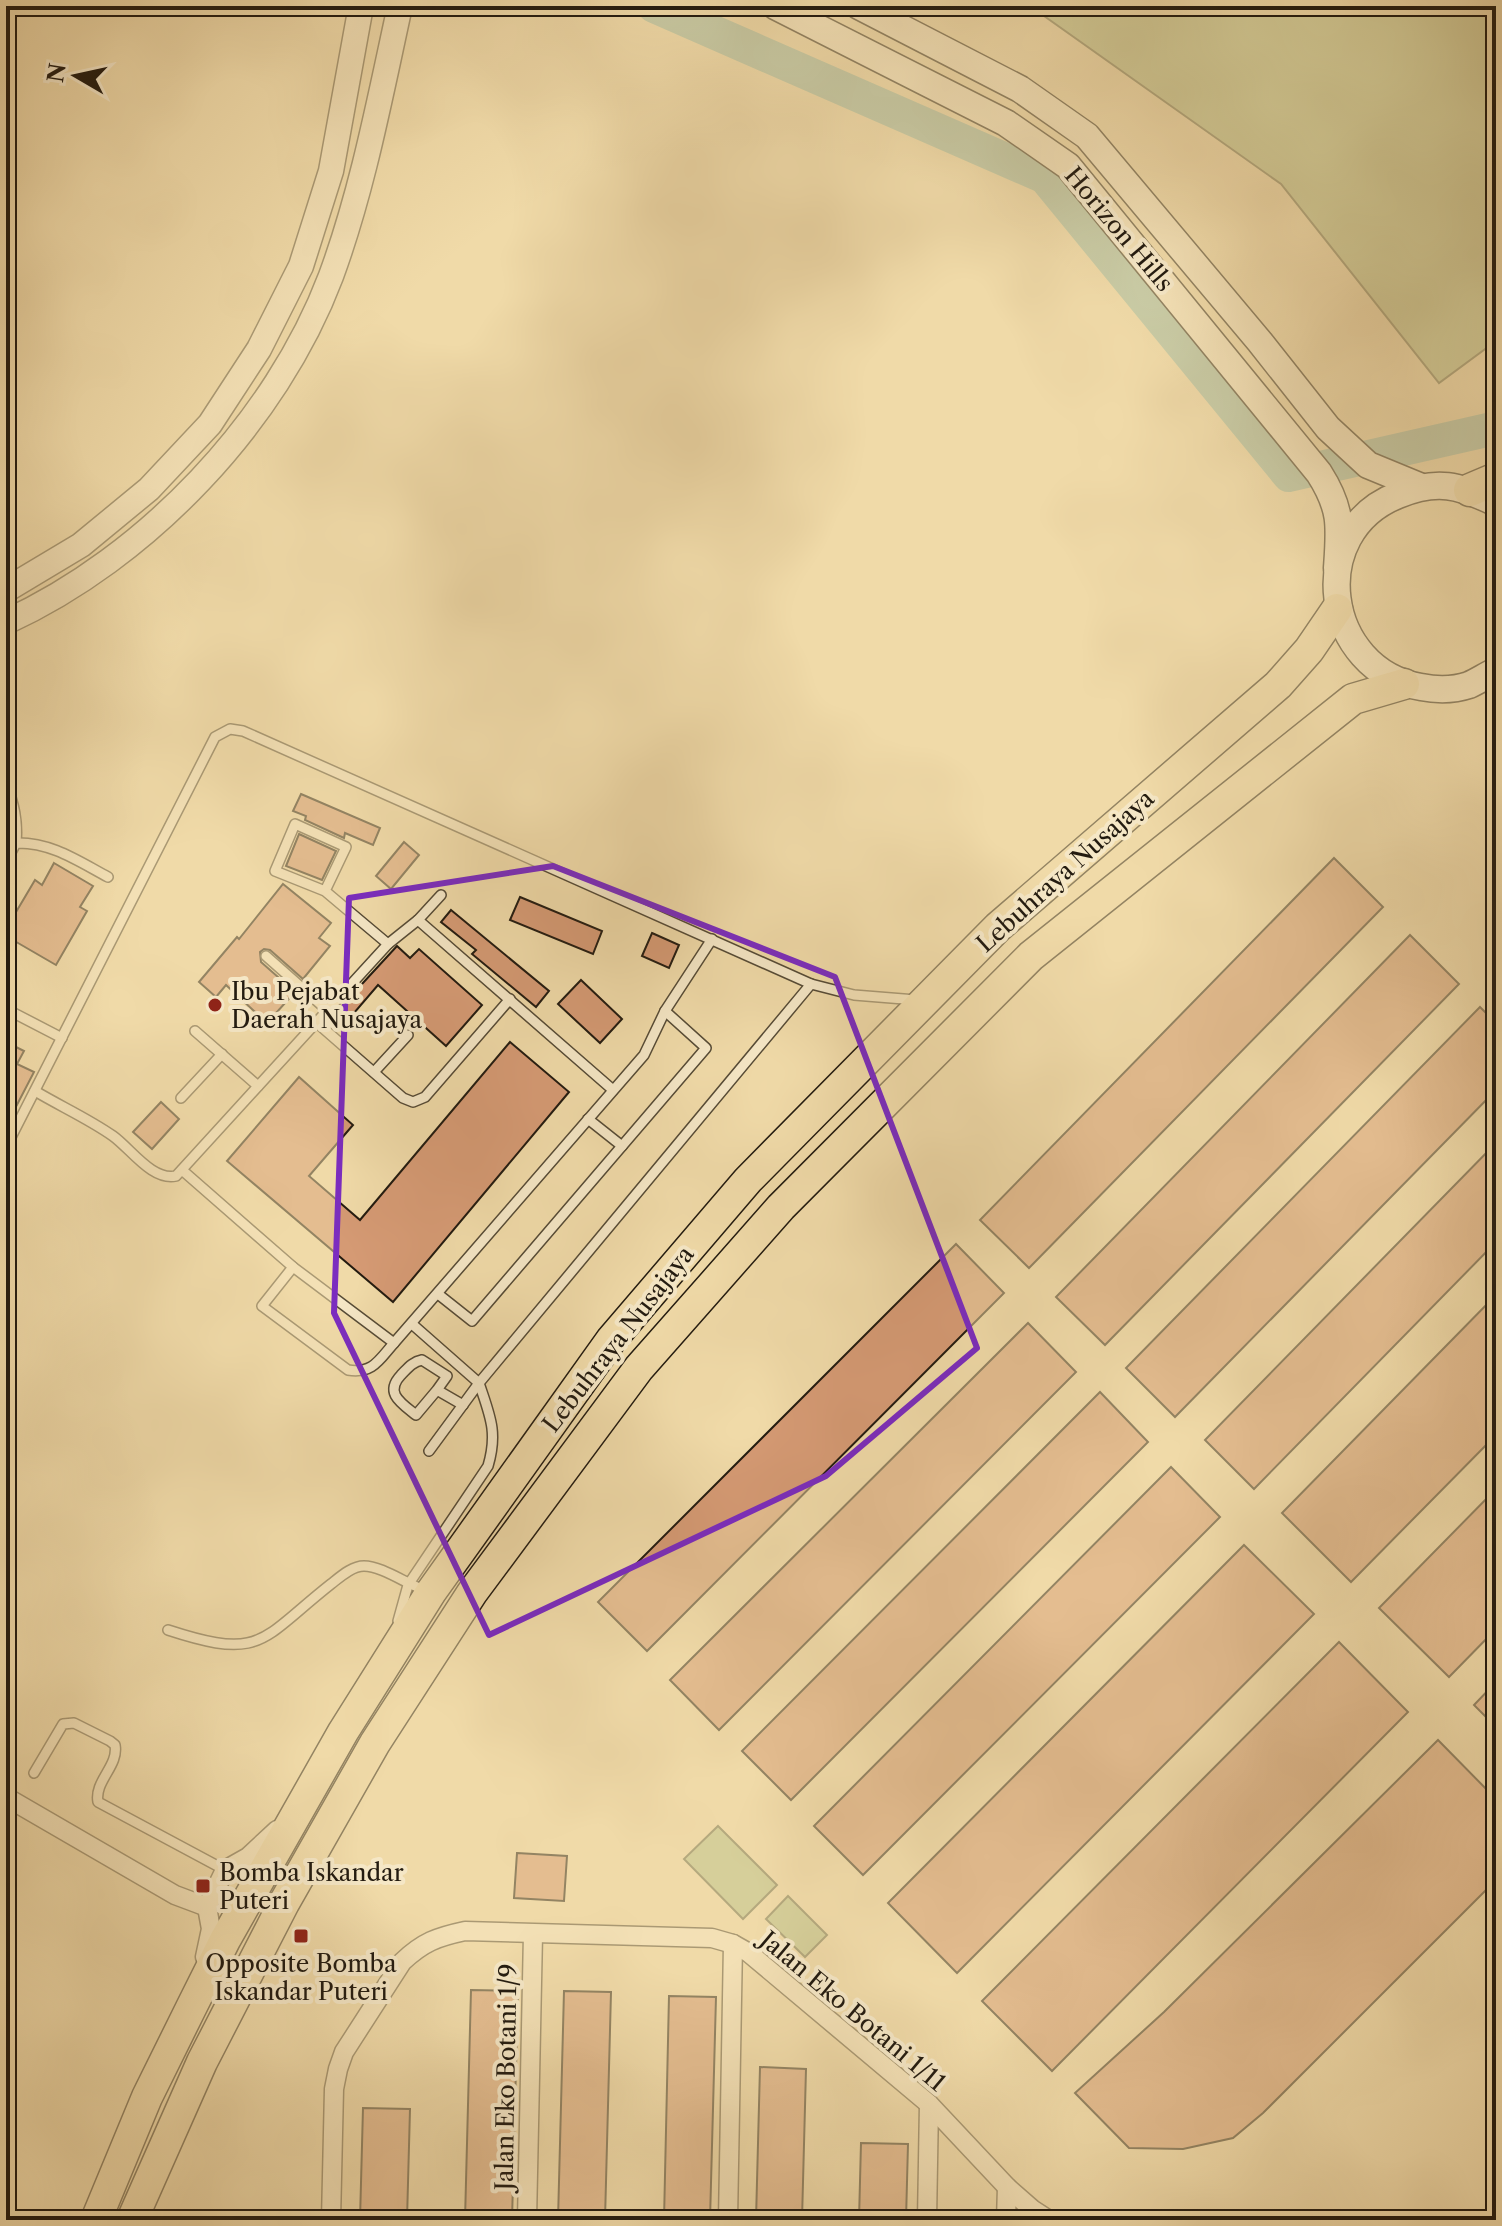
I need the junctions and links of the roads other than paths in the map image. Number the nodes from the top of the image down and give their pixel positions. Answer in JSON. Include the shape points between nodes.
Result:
{"nodes":[{"id":1,"x":361,"y":6,"type":"edge"},
{"id":2,"x":400,"y":6,"type":"edge"},
{"id":3,"x":775,"y":6,"type":"edge"},
{"id":4,"x":859,"y":6,"type":"edge"},
{"id":5,"x":1419,"y":486,"type":"junction"},
{"id":6,"x":1487,"y":491,"type":"edge"},
{"id":7,"x":1337,"y":568,"type":"junction"},
{"id":8,"x":6,"y":590,"type":"edge"},
{"id":9,"x":1337,"y":609,"type":"junction"},
{"id":10,"x":6,"y":622,"type":"edge"},
{"id":11,"x":1496,"y":671,"type":"edge"},
{"id":12,"x":1404,"y":684,"type":"junction"},
{"id":13,"x":1468,"y":685,"type":"junction"},
{"id":14,"x":1496,"y":695,"type":"edge"},
{"id":15,"x":6,"y":783,"type":"edge"},
{"id":16,"x":11,"y":845,"type":"edge"},
{"id":17,"x":6,"y":862,"type":"edge"},
{"id":18,"x":108,"y":877,"type":"dead end"},
{"id":19,"x":325,"y":891,"type":"junction"},
{"id":20,"x":441,"y":895,"type":"dead end"},
{"id":21,"x":418,"y":920,"type":"junction"},
{"id":22,"x":712,"y":939,"type":"junction"},
{"id":23,"x":388,"y":944,"type":"junction"},
{"id":24,"x":266,"y":956,"type":"dead end"},
{"id":25,"x":811,"y":984,"type":"junction"},
{"id":26,"x":510,"y":999,"type":"junction"},
{"id":27,"x":926,"y":1000,"type":"junction"},
{"id":28,"x":6,"y":1009,"type":"edge"},
{"id":29,"x":327,"y":1010,"type":"junction"},
{"id":30,"x":665,"y":1011,"type":"junction"},
{"id":31,"x":316,"y":1022,"type":"junction"},
{"id":32,"x":195,"y":1031,"type":"dead end"},
{"id":33,"x":408,"y":1035,"type":"dead end"},
{"id":34,"x":62,"y":1038,"type":"junction"},
{"id":35,"x":222,"y":1054,"type":"junction"},
{"id":36,"x":374,"y":1072,"type":"junction"},
{"id":37,"x":258,"y":1086,"type":"junction"},
{"id":38,"x":613,"y":1090,"type":"junction"},
{"id":39,"x":35,"y":1091,"type":"junction"},
{"id":40,"x":181,"y":1098,"type":"dead end"},
{"id":41,"x":588,"y":1119,"type":"junction"},
{"id":42,"x":622,"y":1146,"type":"junction"},
{"id":43,"x":6,"y":1147,"type":"edge"},
{"id":44,"x":182,"y":1170,"type":"junction"},
{"id":45,"x":293,"y":1267,"type":"junction"},
{"id":46,"x":438,"y":1294,"type":"junction"},
{"id":47,"x":412,"y":1324,"type":"junction"},
{"id":48,"x":394,"y":1343,"type":"junction"},
{"id":49,"x":479,"y":1383,"type":"junction"},
{"id":50,"x":437,"y":1390,"type":"junction"},
{"id":51,"x":463,"y":1405,"type":"junction"},
{"id":52,"x":429,"y":1451,"type":"dead end"},
{"id":53,"x":420,"y":1589,"type":"junction"},
{"id":54,"x":168,"y":1630,"type":"dead end"},
{"id":55,"x":34,"y":1773,"type":"dead end"},
{"id":56,"x":6,"y":1797,"type":"edge"},
{"id":57,"x":299,"y":1809,"type":"junction"},
{"id":58,"x":225,"y":1870,"type":"junction"},
{"id":59,"x":207,"y":1907,"type":"junction"},
{"id":60,"x":533,"y":1934,"type":"junction"},
{"id":61,"x":733,"y":1944,"type":"junction"},
{"id":62,"x":191,"y":2008,"type":"junction"},
{"id":63,"x":929,"y":2104,"type":"junction"},
{"id":64,"x":1007,"y":2187,"type":"junction"},
{"id":65,"x":96,"y":2220,"type":"edge"},
{"id":66,"x":132,"y":2220,"type":"edge"},
{"id":67,"x":331,"y":2220,"type":"edge"},
{"id":68,"x":527,"y":2220,"type":"edge"},
{"id":69,"x":728,"y":2220,"type":"edge"},
{"id":70,"x":927,"y":2220,"type":"edge"},
{"id":71,"x":1006,"y":2220,"type":"edge"},
{"id":72,"x":1049,"y":2220,"type":"edge"}],
"edges":[{"from":1,"to":8,"type":"street","via":[[331,171],[301,266],[259,349],[210,424],[149,489],[81,545]]},
{"from":2,"to":10,"type":"street","via":[[364,171],[330,278],[289,363],[236,440],[166,514],[103,567]]},
{"from":3,"to":7,"type":"main road","name":"Horizon Hills","via":[[1006,123],[1068,166],[1319,473],[1333,496],[1340,525]]},
{"from":4,"to":5,"type":"main road","name":"Horizon Hills","via":[[1020,89],[1087,136],[1328,428],[1368,465]]},
{"from":5,"to":6,"type":"main road"},
{"from":5,"to":7,"type":"main road","via":[[1381,501],[1352,530]]},
{"from":7,"to":9,"type":"main road","name":"Horizon Hills"},
{"from":9,"to":12,"type":"main road","via":[[1350,642],[1373,667]]},
{"from":9,"to":27,"type":"main road","name":"Lebuhraya Nusajaya","via":[[1278,685],[998,927]]},
{"from":11,"to":13,"type":"main road"},
{"from":12,"to":13,"type":"main road","via":[[1435,690]]},
{"from":12,"to":66,"type":"main road","name":"Lebuhraya Nusajaya","via":[[1353,699],[1031,956],[781,1207],[639,1368],[472,1593],[375,1743],[202,2062]]},
{"from":13,"to":14,"type":"main road"},
{"from":15,"to":16,"type":"lane","via":[[18,826]]},
{"from":16,"to":17,"type":"lane"},
{"from":16,"to":18,"type":"lane","via":[[50,846]]},
{"from":19,"to":19,"type":"lane","via":[[346,847],[295,824],[275,871]]},
{"from":19,"to":23,"type":"lane"},
{"from":20,"to":21,"type":"lane"},
{"from":21,"to":23,"type":"lane"},
{"from":21,"to":26,"type":"lane"},
{"from":22,"to":25,"type":"lane"},
{"from":22,"to":30,"type":"lane"},
{"from":22,"to":34,"type":"lane","via":[[230,729],[215,737]]},
{"from":23,"to":29,"type":"lane"},
{"from":24,"to":29,"type":"lane"},
{"from":25,"to":27,"type":"lane","via":[[854,995]]},
{"from":25,"to":49,"type":"lane"},
{"from":26,"to":36,"type":"lane","via":[[425,1097],[413,1102],[403,1098]]},
{"from":26,"to":38,"type":"lane"},
{"from":27,"to":53,"type":"main road","name":"Lebuhraya Nusajaya","via":[[748,1180],[611,1340]]},
{"from":28,"to":34,"type":"lane"},
{"from":29,"to":31,"type":"lane"},
{"from":30,"to":38,"type":"lane","via":[[644,1055]]},
{"from":30,"to":42,"type":"lane","via":[[706,1048]]},
{"from":31,"to":36,"type":"lane"},
{"from":31,"to":37,"type":"lane"},
{"from":32,"to":35,"type":"lane"},
{"from":33,"to":36,"type":"lane"},
{"from":34,"to":39,"type":"lane"},
{"from":35,"to":37,"type":"lane"},
{"from":35,"to":40,"type":"lane"},
{"from":37,"to":44,"type":"lane"},
{"from":38,"to":41,"type":"lane"},
{"from":39,"to":43,"type":"lane"},
{"from":39,"to":44,"type":"lane","via":[[112,1135],[158,1174],[167,1178]]},
{"from":41,"to":42,"type":"lane"},
{"from":41,"to":46,"type":"lane"},
{"from":42,"to":46,"type":"lane","via":[[472,1321]]},
{"from":44,"to":45,"type":"lane"},
{"from":45,"to":48,"type":"lane"},
{"from":45,"to":48,"type":"lane","via":[[262,1306],[348,1370],[373,1367]]},
{"from":46,"to":47,"type":"lane"},
{"from":47,"to":48,"type":"lane"},
{"from":47,"to":49,"type":"lane"},
{"from":49,"to":51,"type":"lane"},
{"from":49,"to":53,"type":"lane","via":[[494,1426],[494,1446]]},
{"from":50,"to":50,"type":"lane","via":[[447,1376],[422,1360],[395,1382],[393,1394],[416,1415]]},
{"from":50,"to":51,"type":"lane"},
{"from":51,"to":52,"type":"lane"},
{"from":53,"to":54,"type":"lane","via":[[363,1566],[345,1573],[273,1634],[248,1645],[215,1644]]},
{"from":53,"to":57,"type":"main road","name":"Lebuhraya Nusajaya","via":[[388,1659]]},
{"from":55,"to":58,"type":"lane","via":[[63,1724],[74,1723],[110,1741],[115,1756],[98,1790],[98,1802]]},
{"from":56,"to":59,"type":"street","via":[[175,1895]]},
{"from":57,"to":58,"type":"street","via":[[259,1848]]},
{"from":57,"to":62,"type":"main road","name":"Lebuhraya Nusajaya"},
{"from":58,"to":59,"type":"street"},
{"from":59,"to":62,"type":"street","via":[[210,1940]]},
{"from":60,"to":61,"type":"street","name":"Jalan Eko Botani 1/11","via":[[712,1938]]},
{"from":60,"to":67,"type":"street","name":"Jalan Eko Botani 1/11","via":[[465,1931],[436,1937],[402,1962],[338,2069]]},
{"from":60,"to":68,"type":"street","name":"Jalan Eko Botani 1/9"},
{"from":61,"to":63,"type":"street","name":"Jalan Eko Botani 1/11"},
{"from":61,"to":69,"type":"street"},
{"from":62,"to":65,"type":"main road","name":"Lebuhraya Nusajaya"},
{"from":63,"to":64,"type":"street","name":"Jalan Eko Botani 1/11"},
{"from":63,"to":70,"type":"street"},
{"from":64,"to":71,"type":"street"},
{"from":64,"to":72,"type":"street","name":"Jalan Eko Botani 1/11"}]}
